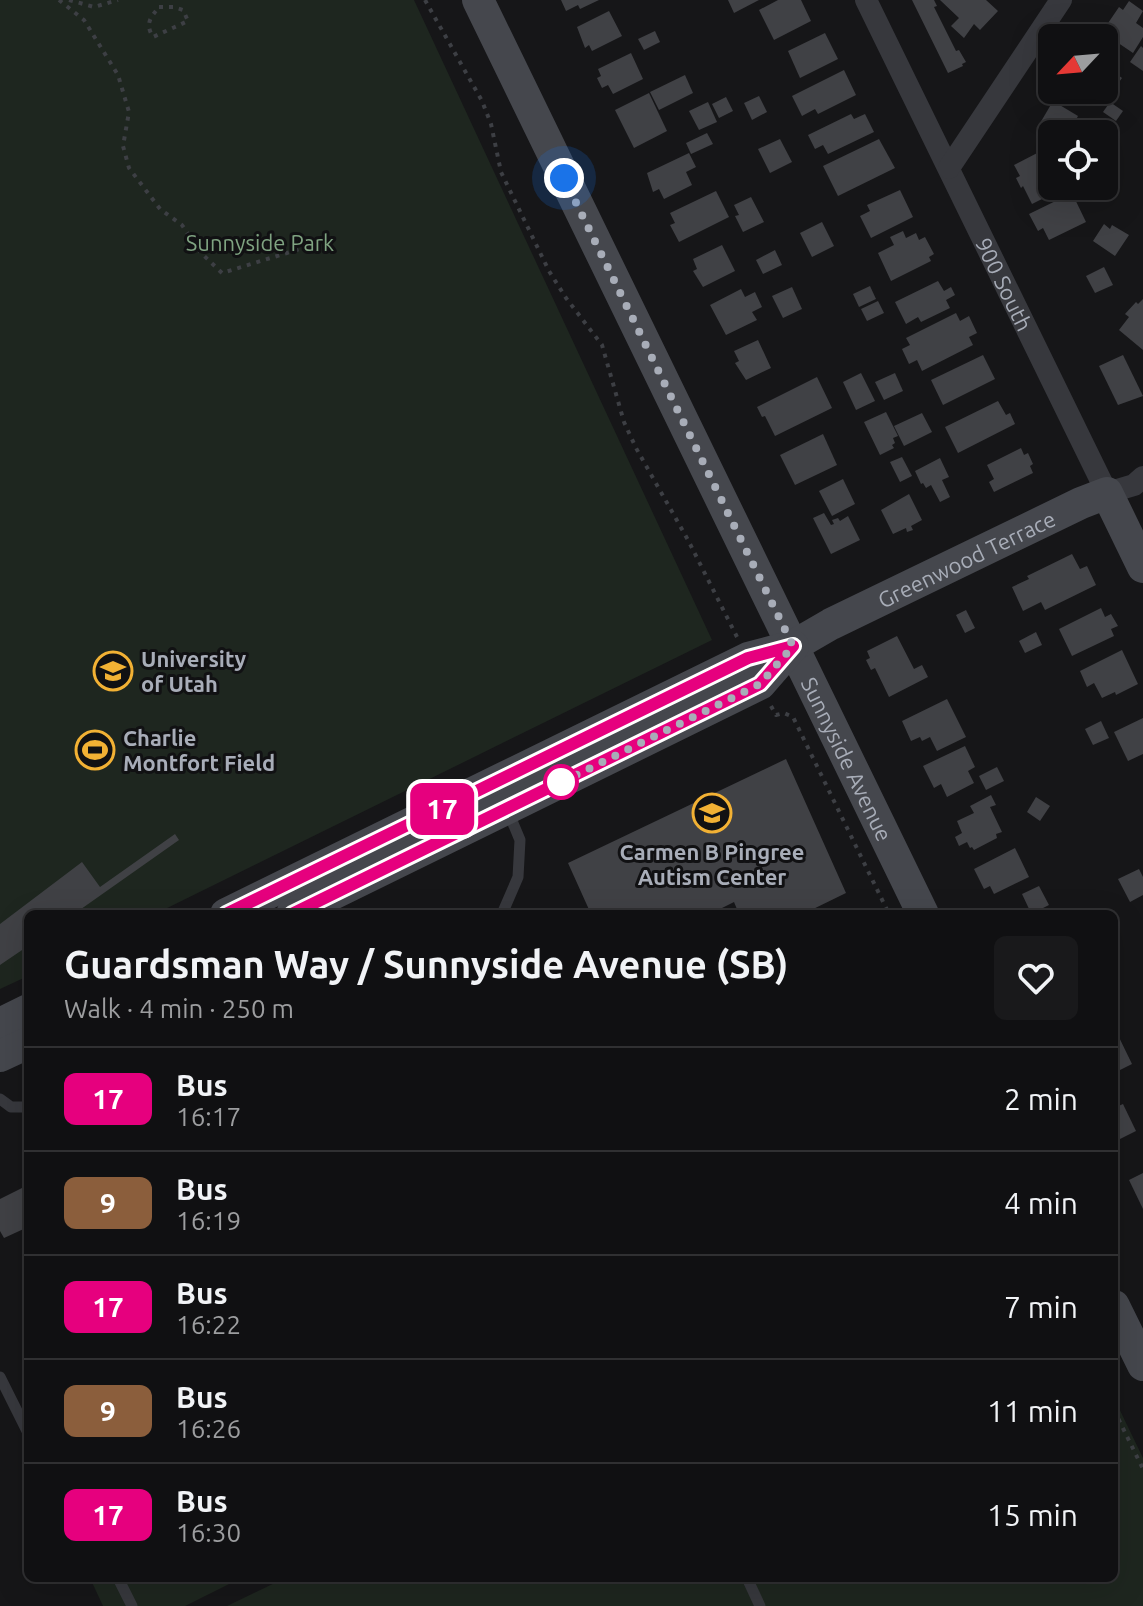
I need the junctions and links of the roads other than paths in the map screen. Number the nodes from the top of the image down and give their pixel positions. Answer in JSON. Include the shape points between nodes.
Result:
{"nodes":[{"id":1,"x":478,"y":0,"type":"edge"},
{"id":2,"x":866,"y":0,"type":"edge"},
{"id":3,"x":1061,"y":0,"type":"edge"},
{"id":4,"x":949,"y":168,"type":"junction"},
{"id":5,"x":1143,"y":477,"type":"edge"},
{"id":6,"x":1107,"y":493,"type":"junction"},
{"id":7,"x":1143,"y":567,"type":"edge"},
{"id":8,"x":793,"y":646,"type":"junction"},
{"id":9,"x":507,"y":809,"type":"junction"},
{"id":10,"x":274,"y":905,"type":"edge"},
{"id":11,"x":247,"y":910,"type":"edge"},
{"id":12,"x":504,"y":910,"type":"edge"},
{"id":13,"x":921,"y":910,"type":"edge"},
{"id":14,"x":24,"y":1012,"type":"edge"},
{"id":15,"x":0,"y":1024,"type":"edge"},
{"id":16,"x":24,"y":1045,"type":"edge"},
{"id":17,"x":0,"y":1056,"type":"edge"},
{"id":18,"x":0,"y":1099,"type":"edge"},
{"id":19,"x":24,"y":1107,"type":"edge"},
{"id":20,"x":1118,"y":1314,"type":"edge"},
{"id":21,"x":1143,"y":1365,"type":"edge"},
{"id":22,"x":0,"y":1377,"type":"edge"},
{"id":23,"x":24,"y":1425,"type":"edge"},
{"id":24,"x":120,"y":1582,"type":"edge"},
{"id":25,"x":749,"y":1582,"type":"edge"},
{"id":26,"x":132,"y":1606,"type":"edge"},
{"id":27,"x":760,"y":1606,"type":"edge"}],
"edges":[{"from":1,"to":8,"type":"street","name":"Sunnyside Avenue"},
{"from":2,"to":4,"type":"street","name":"900 South"},
{"from":3,"to":4,"type":"street"},
{"from":4,"to":6,"type":"street","name":"900 South"},
{"from":5,"to":6,"type":"street","name":"Greenwood Terrace"},
{"from":6,"to":7,"type":"street","name":"900 South"},
{"from":6,"to":8,"type":"street","name":"Greenwood Terrace"},
{"from":8,"to":9,"type":"street","via":[[760,684]]},
{"from":8,"to":10,"type":"street","via":[[748,658]]},
{"from":8,"to":13,"type":"street","name":"Sunnyside Avenue"},
{"from":9,"to":10,"type":"street"},
{"from":9,"to":12,"type":"lane","via":[[520,840],[518,877]]},
{"from":10,"to":11,"type":"street"},
{"from":14,"to":15,"type":"street"},
{"from":16,"to":17,"type":"street"},
{"from":18,"to":19,"type":"lane","via":[[11,1107]]},
{"from":20,"to":21,"type":"street"},
{"from":22,"to":23,"type":"lane"},
{"from":24,"to":26,"type":"lane"},
{"from":25,"to":27,"type":"lane"}]}
